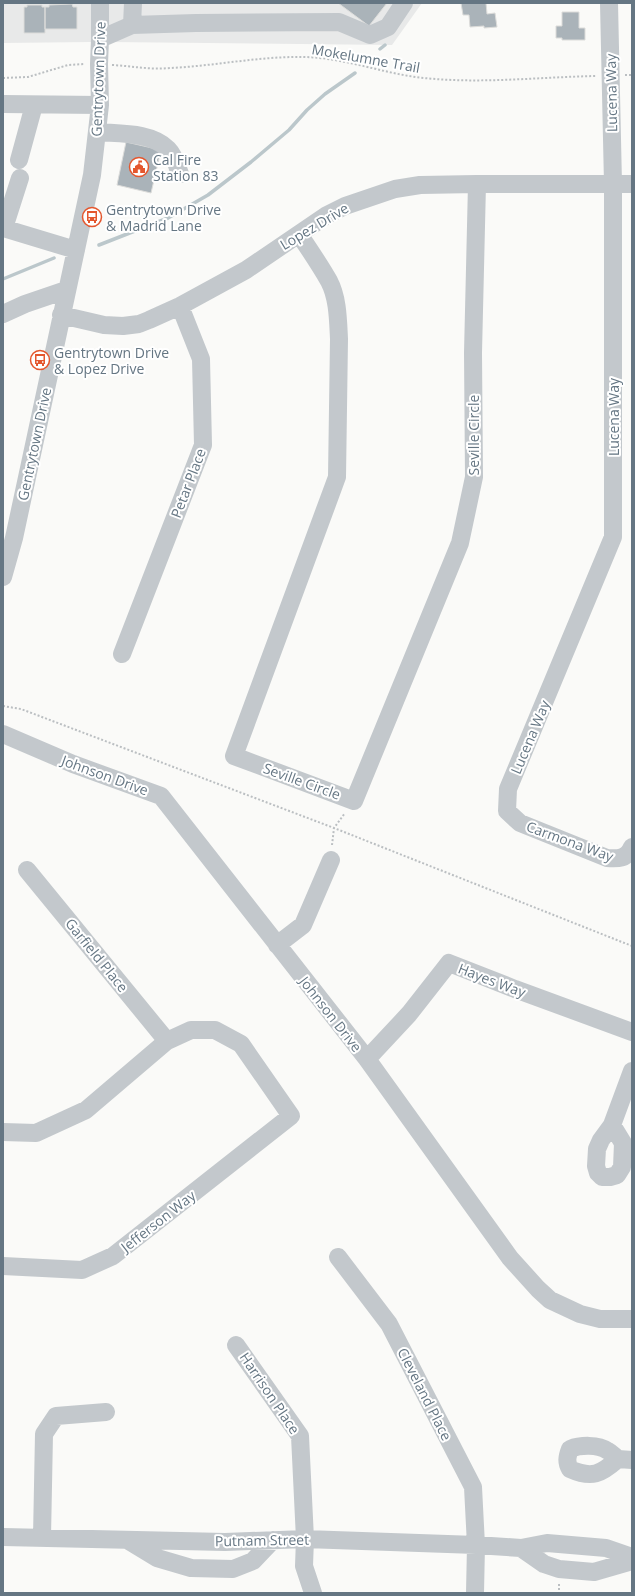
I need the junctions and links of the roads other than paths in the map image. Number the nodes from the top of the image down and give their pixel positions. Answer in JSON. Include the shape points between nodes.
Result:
{"nodes":[{"id":1,"x":100,"y":3,"type":"edge"},
{"id":2,"x":132,"y":3,"type":"edge"},
{"id":3,"x":404,"y":3,"type":"edge"},
{"id":4,"x":609,"y":3,"type":"edge"},
{"id":5,"x":132,"y":24,"type":"junction"},
{"id":6,"x":100,"y":39,"type":"junction"},
{"id":7,"x":3,"y":104,"type":"edge"},
{"id":8,"x":34,"y":105,"type":"junction"},
{"id":9,"x":100,"y":105,"type":"junction"},
{"id":10,"x":97,"y":132,"type":"junction"},
{"id":11,"x":20,"y":160,"type":"dead end"},
{"id":12,"x":180,"y":174,"type":"dead end"},
{"id":13,"x":20,"y":178,"type":"dead end"},
{"id":14,"x":477,"y":184,"type":"junction"},
{"id":15,"x":613,"y":184,"type":"junction"},
{"id":16,"x":632,"y":184,"type":"edge"},
{"id":17,"x":4,"y":228,"type":"edge"},
{"id":18,"x":299,"y":234,"type":"junction"},
{"id":19,"x":76,"y":250,"type":"junction"},
{"id":20,"x":66,"y":290,"type":"junction"},
{"id":21,"x":180,"y":306,"type":"junction"},
{"id":22,"x":3,"y":314,"type":"edge"},
{"id":23,"x":61,"y":315,"type":"junction"},
{"id":24,"x":3,"y":577,"type":"edge"},
{"id":25,"x":122,"y":654,"type":"dead end"},
{"id":26,"x":3,"y":734,"type":"edge"},
{"id":27,"x":507,"y":811,"type":"joint"},
{"id":28,"x":632,"y":847,"type":"edge"},
{"id":29,"x":331,"y":860,"type":"road end"},
{"id":30,"x":27,"y":870,"type":"dead end"},
{"id":31,"x":277,"y":945,"type":"junction"},
{"id":32,"x":632,"y":1032,"type":"edge"},
{"id":33,"x":167,"y":1041,"type":"junction"},
{"id":34,"x":367,"y":1059,"type":"junction"},
{"id":35,"x":632,"y":1071,"type":"edge"},
{"id":36,"x":612,"y":1125,"type":"dead end"},
{"id":37,"x":3,"y":1132,"type":"edge"},
{"id":38,"x":338,"y":1257,"type":"dead end"},
{"id":39,"x":3,"y":1266,"type":"edge"},
{"id":40,"x":632,"y":1319,"type":"edge"},
{"id":41,"x":236,"y":1344,"type":"dead end"},
{"id":42,"x":106,"y":1412,"type":"dead end"},
{"id":43,"x":3,"y":1537,"type":"edge"},
{"id":44,"x":42,"y":1537,"type":"junction"},
{"id":45,"x":305,"y":1539,"type":"junction"},
{"id":46,"x":128,"y":1540,"type":"junction"},
{"id":47,"x":273,"y":1540,"type":"junction"},
{"id":48,"x":476,"y":1545,"type":"junction"},
{"id":49,"x":521,"y":1548,"type":"junction"},
{"id":50,"x":632,"y":1557,"type":"edge"},
{"id":51,"x":632,"y":1561,"type":"edge"},
{"id":52,"x":313,"y":1593,"type":"edge"},
{"id":53,"x":475,"y":1593,"type":"edge"}],
"edges":[{"from":1,"to":6,"type":"street","name":"Gentrytown Drive"},
{"from":2,"to":5,"type":"street"},
{"from":3,"to":5,"type":"street","via":[[388,27],[370,35],[339,22]]},
{"from":4,"to":15,"type":"street","name":"Lucena Way"},
{"from":5,"to":6,"type":"street"},
{"from":6,"to":9,"type":"street","name":"Gentrytown Drive"},
{"from":7,"to":8,"type":"street"},
{"from":8,"to":9,"type":"street"},
{"from":8,"to":11,"type":"street"},
{"from":9,"to":10,"type":"street","name":"Gentrytown Drive"},
{"from":10,"to":12,"type":"street","via":[[134,135],[158,142],[174,157]]},
{"from":10,"to":19,"type":"street","name":"Gentrytown Drive","via":[[92,175]]},
{"from":13,"to":17,"type":"street"},
{"from":14,"to":15,"type":"street","name":"Lopez Drive"},
{"from":14,"to":18,"type":"street","name":"Lopez Drive","via":[[420,185],[394,190],[345,206]]},
{"from":14,"to":18,"type":"street","name":"Seville Circle","via":[[473,353],[474,477],[460,543],[354,801],[234,756],[337,477],[338,317],[329,282]]},
{"from":15,"to":16,"type":"street","name":"Lopez Drive"},
{"from":15,"to":27,"type":"street","name":"Lucena Way","via":[[613,537],[508,789]]},
{"from":17,"to":19,"type":"street"},
{"from":18,"to":21,"type":"street","name":"Lopez Drive","via":[[246,270]]},
{"from":19,"to":20,"type":"street","name":"Gentrytown Drive"},
{"from":20,"to":22,"type":"street"},
{"from":20,"to":23,"type":"street","name":"Gentrytown Drive"},
{"from":21,"to":23,"type":"street","name":"Lopez Drive","via":[[139,324],[123,326],[104,325]]},
{"from":21,"to":25,"type":"street","name":"Petar Place","via":[[201,359],[204,445]]},
{"from":23,"to":24,"type":"street","name":"Gentrytown Drive","via":[[14,538]]},
{"from":26,"to":31,"type":"street","name":"Johnson Drive","via":[[73,764],[161,796]]},
{"from":27,"to":28,"type":"street","name":"Carmona Way","via":[[520,823],[607,858],[619,859],[630,853]]},
{"from":29,"to":31,"type":"street","via":[[303,925]]},
{"from":30,"to":33,"type":"street","name":"Garfield Place"},
{"from":31,"to":34,"type":"street","name":"Johnson Drive"},
{"from":32,"to":34,"type":"street","name":"Hayes Way","via":[[449,963],[409,1014]]},
{"from":33,"to":37,"type":"street","via":[[86,1110],[36,1133]]},
{"from":33,"to":39,"type":"street","name":"Jefferson Way","via":[[192,1030],[215,1030],[241,1044],[291,1116],[113,1256],[82,1270]]},
{"from":34,"to":40,"type":"street","name":"Johnson Drive","via":[[510,1258],[538,1289],[550,1300],[580,1314],[600,1319]]},
{"from":35,"to":36,"type":"street"},
{"from":38,"to":48,"type":"street","name":"Cleveland Place","via":[[389,1324],[473,1487]]},
{"from":41,"to":45,"type":"street","name":"Harrison Place","via":[[300,1436]]},
{"from":42,"to":44,"type":"street","via":[[56,1416],[44,1434]]},
{"from":43,"to":44,"type":"street","name":"Putnam Street"},
{"from":44,"to":46,"type":"street","name":"Putnam Street"},
{"from":45,"to":47,"type":"street","name":"Putnam Street"},
{"from":45,"to":48,"type":"street","name":"Putnam Street"},
{"from":45,"to":52,"type":"street","name":"Harrison Place","via":[[304,1566]]},
{"from":46,"to":47,"type":"street","name":"Putnam Street"},
{"from":46,"to":47,"type":"street","via":[[157,1558],[191,1568],[233,1569],[253,1561]]},
{"from":48,"to":49,"type":"street","name":"Putnam Street"},
{"from":48,"to":53,"type":"street","name":"Cleveland Place"},
{"from":49,"to":50,"type":"street","name":"Putnam Street","via":[[547,1543],[606,1548]]},
{"from":49,"to":51,"type":"street","via":[[544,1564],[559,1569],[594,1572]]}]}
